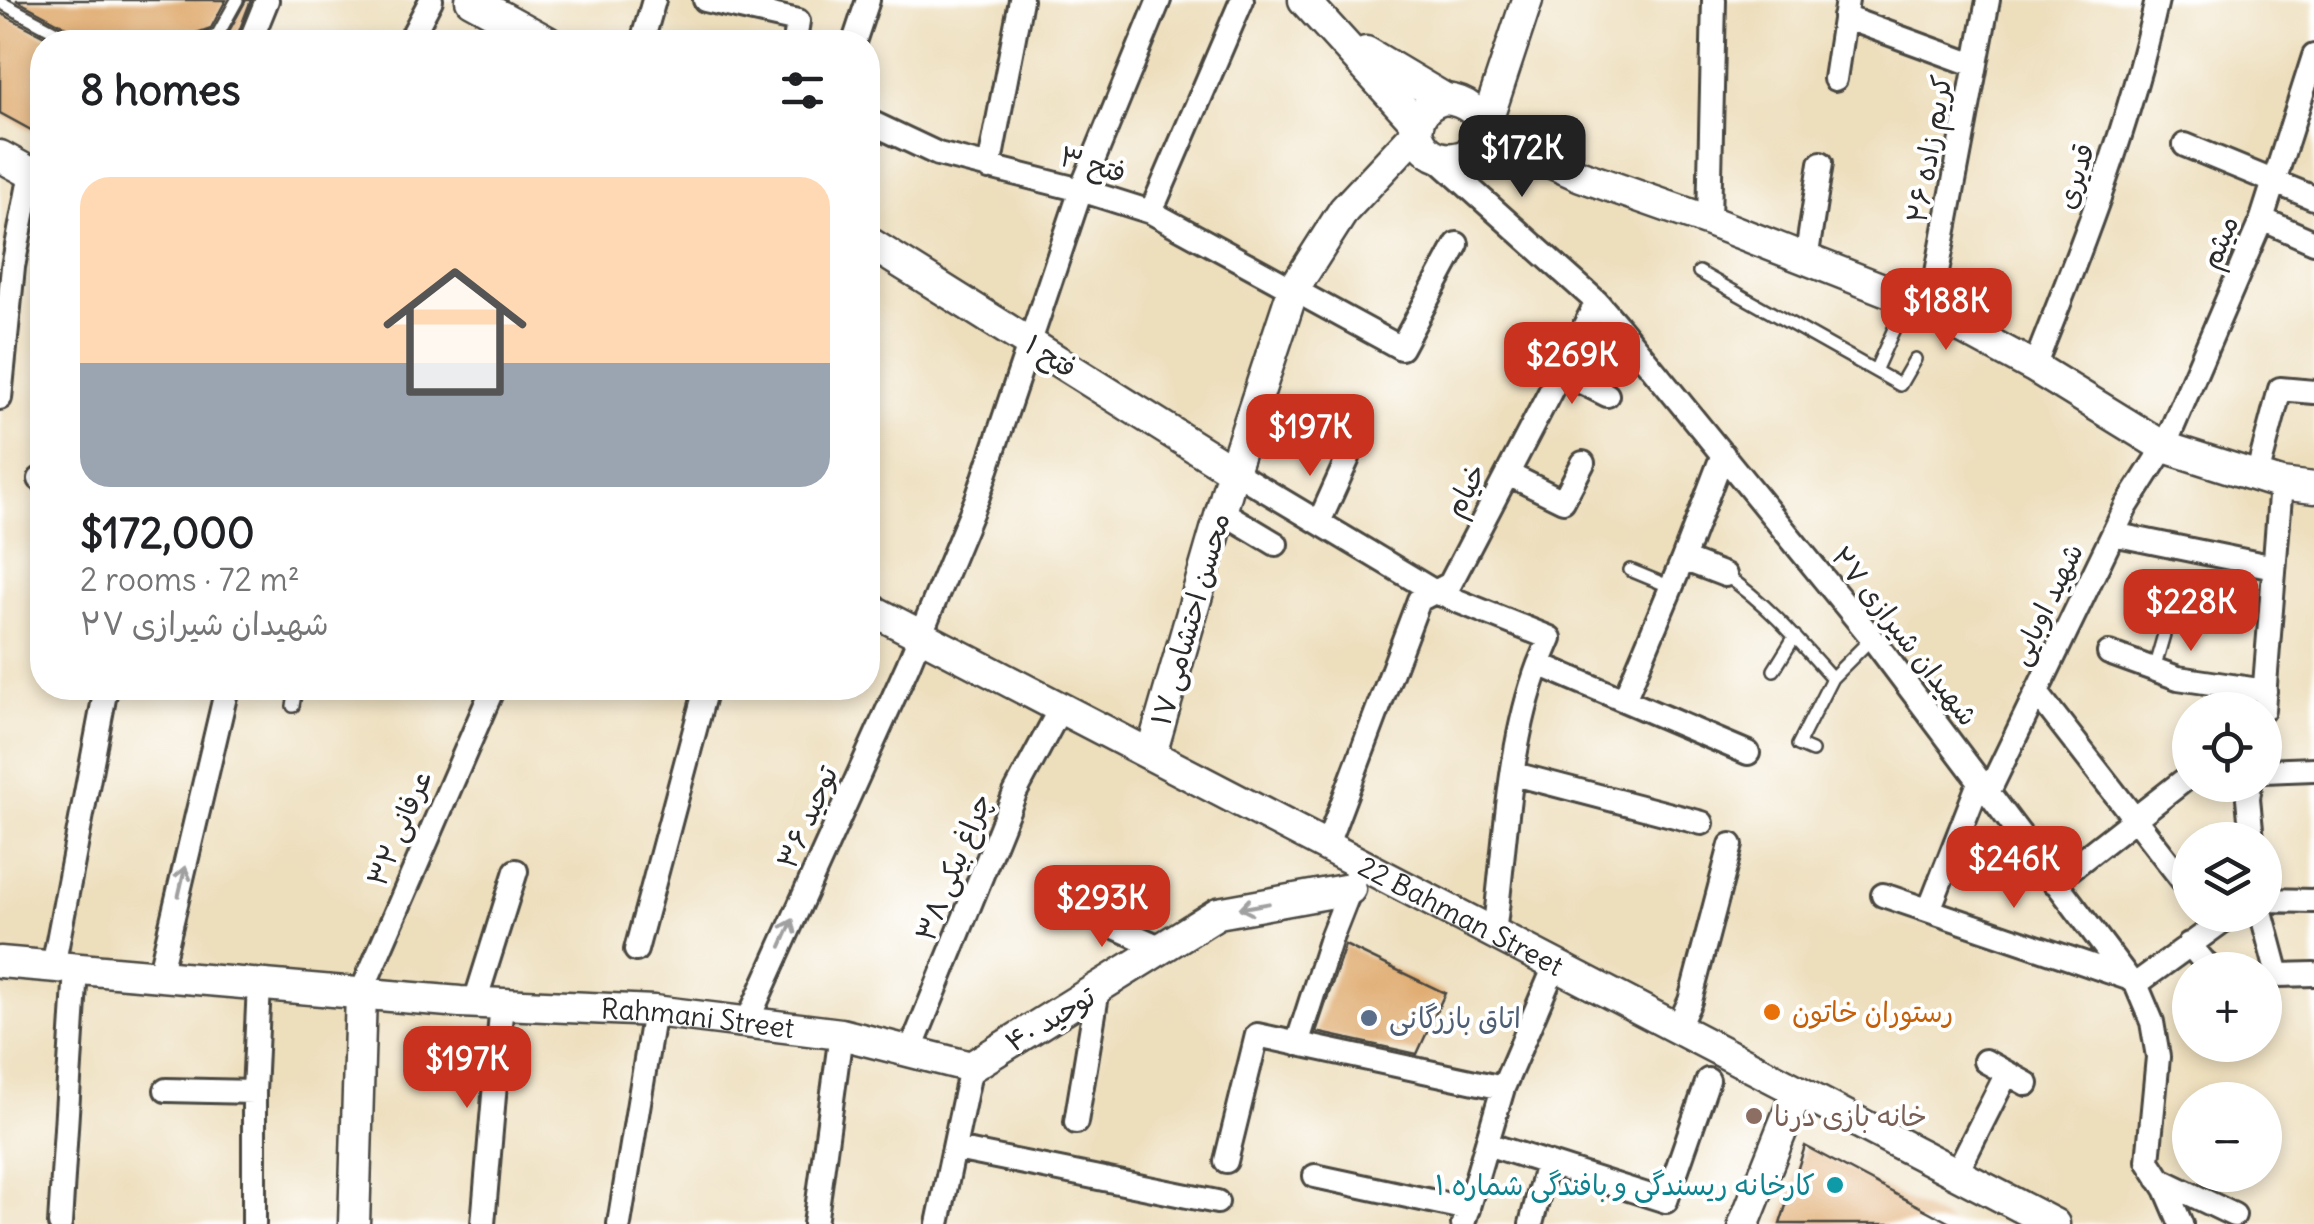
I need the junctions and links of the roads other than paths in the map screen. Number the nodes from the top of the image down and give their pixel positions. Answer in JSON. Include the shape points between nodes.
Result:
{"nodes":[{"id":1,"x":237,"y":0,"type":"edge"},
{"id":2,"x":267,"y":0,"type":"edge"},
{"id":3,"x":431,"y":0,"type":"edge"},
{"id":4,"x":471,"y":0,"type":"edge"},
{"id":5,"x":654,"y":0,"type":"edge"},
{"id":6,"x":705,"y":0,"type":"edge"},
{"id":7,"x":868,"y":0,"type":"edge"},
{"id":8,"x":1021,"y":0,"type":"edge"},
{"id":9,"x":1158,"y":0,"type":"edge"},
{"id":10,"x":1242,"y":0,"type":"edge"},
{"id":11,"x":1714,"y":0,"type":"edge"},
{"id":12,"x":1988,"y":0,"type":"edge"},
{"id":13,"x":2157,"y":0,"type":"edge"},
{"id":14,"x":0,"y":2,"type":"edge"},
{"id":15,"x":1313,"y":4,"type":"edge"},
{"id":16,"x":1526,"y":8,"type":"edge"},
{"id":17,"x":1846,"y":9,"type":"edge"},
{"id":18,"x":52,"y":30,"type":"edge"},
{"id":19,"x":220,"y":30,"type":"edge"},
{"id":20,"x":255,"y":30,"type":"edge"},
{"id":21,"x":415,"y":30,"type":"edge"},
{"id":22,"x":526,"y":30,"type":"edge"},
{"id":23,"x":645,"y":30,"type":"edge"},
{"id":24,"x":797,"y":30,"type":"edge"},
{"id":25,"x":858,"y":30,"type":"edge"},
{"id":26,"x":1338,"y":35,"type":"junction"},
{"id":27,"x":2314,"y":56,"type":"edge"},
{"id":28,"x":1975,"y":66,"type":"junction"},
{"id":29,"x":1834,"y":79,"type":"dead end"},
{"id":30,"x":1450,"y":100,"type":"junction"},
{"id":31,"x":880,"y":127,"type":"edge"},
{"id":32,"x":1482,"y":137,"type":"junction"},
{"id":33,"x":1423,"y":138,"type":"junction"},
{"id":34,"x":2185,"y":144,"type":"dead end"},
{"id":35,"x":0,"y":156,"type":"edge"},
{"id":36,"x":1820,"y":163,"type":"dead end"},
{"id":37,"x":989,"y":168,"type":"junction"},
{"id":38,"x":30,"y":173,"type":"edge"},
{"id":39,"x":2274,"y":179,"type":"junction"},
{"id":40,"x":1081,"y":190,"type":"junction"},
{"id":41,"x":2314,"y":198,"type":"edge"},
{"id":42,"x":30,"y":200,"type":"edge"},
{"id":43,"x":1151,"y":212,"type":"junction"},
{"id":44,"x":2262,"y":218,"type":"junction"},
{"id":45,"x":1709,"y":222,"type":"junction"},
{"id":46,"x":2314,"y":242,"type":"edge"},
{"id":47,"x":1457,"y":244,"type":"dead end"},
{"id":48,"x":880,"y":249,"type":"edge"},
{"id":49,"x":1806,"y":260,"type":"junction"},
{"id":50,"x":1699,"y":272,"type":"dead end"},
{"id":51,"x":1293,"y":290,"type":"junction"},
{"id":52,"x":1597,"y":302,"type":"junction"},
{"id":53,"x":1919,"y":304,"type":"junction"},
{"id":54,"x":1522,"y":332,"type":"dead end"},
{"id":55,"x":1030,"y":343,"type":"junction"},
{"id":56,"x":1915,"y":359,"type":"dead end"},
{"id":57,"x":1564,"y":366,"type":"junction"},
{"id":58,"x":1,"y":367,"type":"edge"},
{"id":59,"x":2034,"y":367,"type":"junction"},
{"id":60,"x":1875,"y":371,"type":"junction"},
{"id":61,"x":2314,"y":392,"type":"edge"},
{"id":62,"x":1606,"y":396,"type":"dead end"},
{"id":63,"x":0,"y":398,"type":"edge"},
{"id":64,"x":2164,"y":447,"type":"junction"},
{"id":65,"x":1722,"y":454,"type":"junction"},
{"id":66,"x":1348,"y":458,"type":"dead end"},
{"id":67,"x":1583,"y":462,"type":"dead end"},
{"id":68,"x":1233,"y":470,"type":"junction"},
{"id":69,"x":1508,"y":474,"type":"junction"},
{"id":70,"x":2269,"y":480,"type":"junction"},
{"id":71,"x":2314,"y":488,"type":"edge"},
{"id":72,"x":1221,"y":512,"type":"junction"},
{"id":73,"x":1320,"y":520,"type":"junction"},
{"id":74,"x":2113,"y":534,"type":"junction"},
{"id":75,"x":1276,"y":544,"type":"dead end"},
{"id":76,"x":1683,"y":559,"type":"junction"},
{"id":77,"x":2274,"y":567,"type":"junction"},
{"id":78,"x":1630,"y":570,"type":"dead end"},
{"id":79,"x":1725,"y":576,"type":"joint"},
{"id":80,"x":1672,"y":587,"type":"junction"},
{"id":81,"x":1435,"y":592,"type":"junction"},
{"id":82,"x":880,"y":614,"type":"edge"},
{"id":83,"x":2166,"y":631,"type":"dead end"},
{"id":84,"x":921,"y":636,"type":"junction"},
{"id":85,"x":1795,"y":636,"type":"junction"},
{"id":86,"x":1872,"y":638,"type":"junction"},
{"id":87,"x":2108,"y":653,"type":"dead end"},
{"id":88,"x":1539,"y":664,"type":"junction"},
{"id":89,"x":2154,"y":669,"type":"junction"},
{"id":90,"x":1774,"y":670,"type":"dead end"},
{"id":91,"x":1832,"y":678,"type":"junction"},
{"id":92,"x":2230,"y":692,"type":"edge"},
{"id":93,"x":2265,"y":692,"type":"edge"},
{"id":94,"x":2037,"y":693,"type":"junction"},
{"id":95,"x":104,"y":700,"type":"edge"},
{"id":96,"x":224,"y":700,"type":"edge"},
{"id":97,"x":293,"y":700,"type":"edge"},
{"id":98,"x":488,"y":700,"type":"edge"},
{"id":99,"x":703,"y":700,"type":"edge"},
{"id":100,"x":1624,"y":700,"type":"junction"},
{"id":101,"x":292,"y":706,"type":"dead end"},
{"id":102,"x":1060,"y":709,"type":"junction"},
{"id":103,"x":1812,"y":751,"type":"dead end"},
{"id":104,"x":1748,"y":753,"type":"dead end"},
{"id":105,"x":1151,"y":754,"type":"junction"},
{"id":106,"x":2314,"y":769,"type":"edge"},
{"id":107,"x":2282,"y":771,"type":"edge"},
{"id":108,"x":1514,"y":774,"type":"junction"},
{"id":109,"x":1984,"y":786,"type":"junction"},
{"id":110,"x":2172,"y":789,"type":"edge"},
{"id":111,"x":2134,"y":818,"type":"junction"},
{"id":112,"x":1702,"y":823,"type":"dead end"},
{"id":113,"x":1731,"y":844,"type":"dead end"},
{"id":114,"x":1326,"y":847,"type":"junction"},
{"id":115,"x":2172,"y":867,"type":"edge"},
{"id":116,"x":516,"y":871,"type":"dead end"},
{"id":117,"x":1355,"y":877,"type":"junction"},
{"id":118,"x":2054,"y":882,"type":"junction"},
{"id":119,"x":1884,"y":895,"type":"dead end"},
{"id":120,"x":2282,"y":900,"type":"edge"},
{"id":121,"x":2314,"y":901,"type":"edge"},
{"id":122,"x":1063,"y":904,"type":"dead end"},
{"id":123,"x":1929,"y":910,"type":"junction"},
{"id":124,"x":2203,"y":932,"type":"edge"},
{"id":125,"x":2267,"y":932,"type":"edge"},
{"id":126,"x":1494,"y":934,"type":"junction"},
{"id":127,"x":2189,"y":944,"type":"junction"},
{"id":128,"x":1162,"y":948,"type":"junction"},
{"id":129,"x":636,"y":950,"type":"dead end"},
{"id":130,"x":2196,"y":952,"type":"edge"},
{"id":131,"x":0,"y":962,"type":"edge"},
{"id":132,"x":1555,"y":966,"type":"junction"},
{"id":133,"x":64,"y":968,"type":"junction"},
{"id":134,"x":2314,"y":974,"type":"edge"},
{"id":135,"x":159,"y":976,"type":"junction"},
{"id":136,"x":2132,"y":981,"type":"junction"},
{"id":137,"x":259,"y":985,"type":"junction"},
{"id":138,"x":1098,"y":989,"type":"junction"},
{"id":139,"x":361,"y":993,"type":"junction"},
{"id":140,"x":489,"y":1002,"type":"junction"},
{"id":141,"x":654,"y":1011,"type":"junction"},
{"id":142,"x":747,"y":1022,"type":"junction"},
{"id":143,"x":1677,"y":1030,"type":"junction"},
{"id":144,"x":841,"y":1034,"type":"junction"},
{"id":145,"x":1297,"y":1044,"type":"junction"},
{"id":146,"x":910,"y":1052,"type":"junction"},
{"id":147,"x":1985,"y":1061,"type":"dead end"},
{"id":148,"x":971,"y":1067,"type":"junction"},
{"id":149,"x":1708,"y":1080,"type":"dead end"},
{"id":150,"x":1503,"y":1088,"type":"junction"},
{"id":151,"x":166,"y":1090,"type":"dead end"},
{"id":152,"x":254,"y":1092,"type":"junction"},
{"id":153,"x":1797,"y":1092,"type":"junction"},
{"id":154,"x":1076,"y":1122,"type":"dead end"},
{"id":155,"x":1486,"y":1144,"type":"junction"},
{"id":156,"x":956,"y":1148,"type":"junction"},
{"id":157,"x":1226,"y":1160,"type":"dead end"},
{"id":158,"x":1548,"y":1164,"type":"junction"},
{"id":159,"x":1956,"y":1174,"type":"junction"},
{"id":160,"x":1315,"y":1176,"type":"dead end"},
{"id":161,"x":2160,"y":1179,"type":"junction"},
{"id":162,"x":1217,"y":1202,"type":"dead end"},
{"id":163,"x":2234,"y":1214,"type":"dead end"},
{"id":164,"x":1466,"y":1216,"type":"edge"},
{"id":165,"x":60,"y":1224,"type":"edge"},
{"id":166,"x":254,"y":1224,"type":"edge"},
{"id":167,"x":354,"y":1224,"type":"edge"},
{"id":168,"x":483,"y":1224,"type":"edge"},
{"id":169,"x":619,"y":1224,"type":"edge"},
{"id":170,"x":815,"y":1224,"type":"edge"},
{"id":171,"x":938,"y":1224,"type":"edge"},
{"id":172,"x":1531,"y":1224,"type":"edge"},
{"id":173,"x":1744,"y":1224,"type":"edge"},
{"id":174,"x":2054,"y":1224,"type":"edge"},
{"id":175,"x":2181,"y":1224,"type":"edge"}],
"edges":[{"from":1,"to":19,"type":"lane"},
{"from":2,"to":20,"type":"street"},
{"from":3,"to":21,"type":"street"},
{"from":4,"to":22,"type":"street"},
{"from":5,"to":23,"type":"street"},
{"from":6,"to":24,"type":"street","via":[[798,21]]},
{"from":7,"to":25,"type":"street"},
{"from":8,"to":37,"type":"street"},
{"from":9,"to":40,"type":"street","name":"توحید ۳۶"},
{"from":10,"to":43,"type":"street"},
{"from":11,"to":45,"type":"street"},
{"from":12,"to":28,"type":"street","name":"کریم زاده ۲۶"},
{"from":13,"to":59,"type":"street","name":"قدیری","via":[[2100,195]]},
{"from":14,"to":18,"type":"lane"},
{"from":15,"to":26,"type":"street"},
{"from":16,"to":30,"type":"street","via":[[1496,64],[1478,85]]},
{"from":16,"to":32,"type":"street"},
{"from":17,"to":28,"type":"street"},
{"from":17,"to":29,"type":"street"},
{"from":26,"to":30,"type":"street"},
{"from":26,"to":33,"type":"street"},
{"from":27,"to":39,"type":"street","name":"میثم"},
{"from":28,"to":53,"type":"street","name":"کریم زاده ۲۶"},
{"from":30,"to":32,"type":"street","via":[[1474,110]]},
{"from":30,"to":33,"type":"street","via":[[1427,107]]},
{"from":31,"to":37,"type":"street","name":"فتح ۳"},
{"from":32,"to":33,"type":"street","via":[[1455,158]]},
{"from":32,"to":45,"type":"street","via":[[1532,172],[1581,176]]},
{"from":33,"to":51,"type":"street","name":"محسن احتشامی ۱۷","via":[[1344,210]]},
{"from":33,"to":52,"type":"street","name":"شهیدان شیرازی ۲۷"},
{"from":34,"to":39,"type":"street"},
{"from":35,"to":38,"type":"street"},
{"from":36,"to":49,"type":"street"},
{"from":37,"to":40,"type":"street","name":"فتح ۳"},
{"from":39,"to":41,"type":"street"},
{"from":39,"to":44,"type":"street","name":"میثم"},
{"from":40,"to":43,"type":"street","name":"فتح ۳"},
{"from":40,"to":55,"type":"street","name":"توحید ۳۶"},
{"from":42,"to":58,"type":"street","via":[[13,267]]},
{"from":43,"to":51,"type":"street","name":"فتح ۳"},
{"from":44,"to":46,"type":"street"},
{"from":44,"to":64,"type":"street","name":"میثم"},
{"from":45,"to":49,"type":"street"},
{"from":47,"to":51,"type":"street","name":"فتح ۳","via":[[1401,348]]},
{"from":48,"to":55,"type":"street","name":"فتح ۱"},
{"from":49,"to":53,"type":"street"},
{"from":50,"to":60,"type":"lane"},
{"from":51,"to":68,"type":"street","name":"محسن احتشامی ۱۷"},
{"from":52,"to":57,"type":"street","name":"خیام"},
{"from":52,"to":65,"type":"street","name":"شهیدان شیرازی ۲۷"},
{"from":53,"to":59,"type":"street"},
{"from":53,"to":60,"type":"lane"},
{"from":54,"to":57,"type":"lane"},
{"from":55,"to":68,"type":"street","name":"فتح ۱"},
{"from":55,"to":84,"type":"street","name":"توحید ۳۶"},
{"from":56,"to":60,"type":"lane","via":[[1900,385]]},
{"from":57,"to":62,"type":"street"},
{"from":57,"to":69,"type":"street","name":"خیام"},
{"from":58,"to":63,"type":"street"},
{"from":59,"to":64,"type":"street"},
{"from":61,"to":70,"type":"street","via":[[2280,389]]},
{"from":64,"to":70,"type":"street"},
{"from":64,"to":74,"type":"street","name":"شهید اوبایی"},
{"from":65,"to":76,"type":"street"},
{"from":65,"to":86,"type":"street","name":"شهیدان شیرازی ۲۷"},
{"from":66,"to":73,"type":"street"},
{"from":67,"to":69,"type":"street","via":[[1563,501]]},
{"from":68,"to":72,"type":"street","name":"محسن احتشامی ۱۷"},
{"from":68,"to":73,"type":"street"},
{"from":69,"to":81,"type":"street","name":"خیام","via":[[1450,584]]},
{"from":70,"to":71,"type":"street"},
{"from":70,"to":77,"type":"street"},
{"from":72,"to":75,"type":"street"},
{"from":72,"to":105,"type":"street","name":"محسن احتشامی ۱۷"},
{"from":73,"to":81,"type":"street"},
{"from":74,"to":77,"type":"street"},
{"from":74,"to":94,"type":"street","name":"شهید اوبایی"},
{"from":76,"to":79,"type":"street"},
{"from":76,"to":80,"type":"street"},
{"from":77,"to":93,"type":"street"},
{"from":78,"to":80,"type":"lane"},
{"from":79,"to":85,"type":"lane"},
{"from":80,"to":100,"type":"street"},
{"from":81,"to":88,"type":"street","via":[[1550,638]]},
{"from":81,"to":114,"type":"street","name":"خیام","via":[[1419,600]]},
{"from":82,"to":84,"type":"street","name":"22 Bahman Street"},
{"from":83,"to":89,"type":"lane"},
{"from":84,"to":102,"type":"street","name":"22 Bahman Street"},
{"from":142,"to":84,"type":"street","name":"توحید ۳۶","one_way":true},
{"from":85,"to":90,"type":"lane"},
{"from":85,"to":91,"type":"lane"},
{"from":86,"to":91,"type":"lane"},
{"from":86,"to":109,"type":"street","name":"شهیدان شیرازی ۲۷"},
{"from":87,"to":89,"type":"street"},
{"from":88,"to":100,"type":"street"},
{"from":88,"to":108,"type":"street","via":[[1525,701]]},
{"from":89,"to":92,"type":"street"},
{"from":91,"to":103,"type":"lane","via":[[1798,745]]},
{"from":94,"to":109,"type":"street","name":"شهید اوبایی"},
{"from":94,"to":111,"type":"street"},
{"from":95,"to":133,"type":"street"},
{"from":135,"to":96,"type":"street","one_way":true},
{"from":97,"to":101,"type":"lane"},
{"from":98,"to":139,"type":"street","name":"عرفانی ۳۲"},
{"from":99,"to":129,"type":"street"},
{"from":100,"to":104,"type":"street"},
{"from":102,"to":105,"type":"street","name":"22 Bahman Street"},
{"from":102,"to":146,"type":"street","name":"چراغ بیکی ۳۸","via":[[1016,793]]},
{"from":105,"to":114,"type":"street","name":"22 Bahman Street"},
{"from":106,"to":107,"type":"street"},
{"from":108,"to":112,"type":"street"},
{"from":108,"to":126,"type":"street"},
{"from":109,"to":118,"type":"street","name":"شهیدان شیرازی ۲۷"},
{"from":109,"to":123,"type":"street","name":"شهید اوبایی"},
{"from":110,"to":111,"type":"street"},
{"from":111,"to":115,"type":"street"},
{"from":111,"to":118,"type":"street"},
{"from":113,"to":143,"type":"street"},
{"from":114,"to":117,"type":"street","name":"22 Bahman Street"},
{"from":116,"to":140,"type":"street"},
{"from":117,"to":126,"type":"street","name":"22 Bahman Street"},
{"from":117,"to":128,"type":"street","name":"توحید ۴۰","one_way":true,"via":[[1218,912]]},
{"from":117,"to":145,"type":"street"},
{"from":118,"to":136,"type":"street","name":"شهیدان شیرازی ۲۷"},
{"from":119,"to":123,"type":"street"},
{"from":120,"to":121,"type":"street"},
{"from":122,"to":128,"type":"street"},
{"from":123,"to":136,"type":"street"},
{"from":124,"to":127,"type":"street"},
{"from":125,"to":134,"type":"street","via":[[2278,974]]},
{"from":126,"to":132,"type":"street","name":"22 Bahman Street"},
{"from":127,"to":130,"type":"street"},
{"from":127,"to":136,"type":"street"},
{"from":128,"to":138,"type":"street","name":"توحید ۴۰"},
{"from":131,"to":133,"type":"street","name":"Rahmani Street"},
{"from":132,"to":143,"type":"street","name":"22 Bahman Street"},
{"from":132,"to":150,"type":"street"},
{"from":133,"to":135,"type":"street","name":"Rahmani Street"},
{"from":133,"to":165,"type":"street"},
{"from":135,"to":137,"type":"street","name":"Rahmani Street"},
{"from":136,"to":161,"type":"street","name":"شهیدان شیرازی ۲۷","via":[[2152,1022],[2158,1057],[2148,1161]]},
{"from":137,"to":139,"type":"street","name":"Rahmani Street"},
{"from":137,"to":152,"type":"street"},
{"from":138,"to":148,"type":"street","name":"توحید ۴۰"},
{"from":138,"to":154,"type":"street"},
{"from":139,"to":140,"type":"street","name":"Rahmani Street"},
{"from":139,"to":167,"type":"street"},
{"from":140,"to":141,"type":"street","name":"Rahmani Street"},
{"from":140,"to":168,"type":"street"},
{"from":141,"to":142,"type":"street","name":"Rahmani Street"},
{"from":141,"to":169,"type":"street"},
{"from":142,"to":144,"type":"street","name":"Rahmani Street"},
{"from":143,"to":153,"type":"street","name":"22 Bahman Street"},
{"from":144,"to":146,"type":"street","name":"Rahmani Street"},
{"from":144,"to":170,"type":"street"},
{"from":145,"to":150,"type":"street"},
{"from":145,"to":157,"type":"street","via":[[1257,1035]]},
{"from":146,"to":148,"type":"street","name":"Rahmani Street"},
{"from":147,"to":159,"type":"street","via":[[2017,1079]]},
{"from":148,"to":156,"type":"street"},
{"from":149,"to":158,"type":"street","via":[[1666,1200]]},
{"from":150,"to":155,"type":"street"},
{"from":151,"to":152,"type":"street"},
{"from":152,"to":166,"type":"street"},
{"from":153,"to":159,"type":"street","name":"22 Bahman Street"},
{"from":153,"to":173,"type":"street"},
{"from":155,"to":158,"type":"street"},
{"from":155,"to":164,"type":"street"},
{"from":156,"to":162,"type":"street"},
{"from":156,"to":171,"type":"street"},
{"from":158,"to":172,"type":"street"},
{"from":159,"to":174,"type":"street","name":"22 Bahman Street"},
{"from":160,"to":164,"type":"street"},
{"from":161,"to":163,"type":"street"},
{"from":161,"to":175,"type":"street","name":"شهیدان شیرازی ۲۷"}]}
